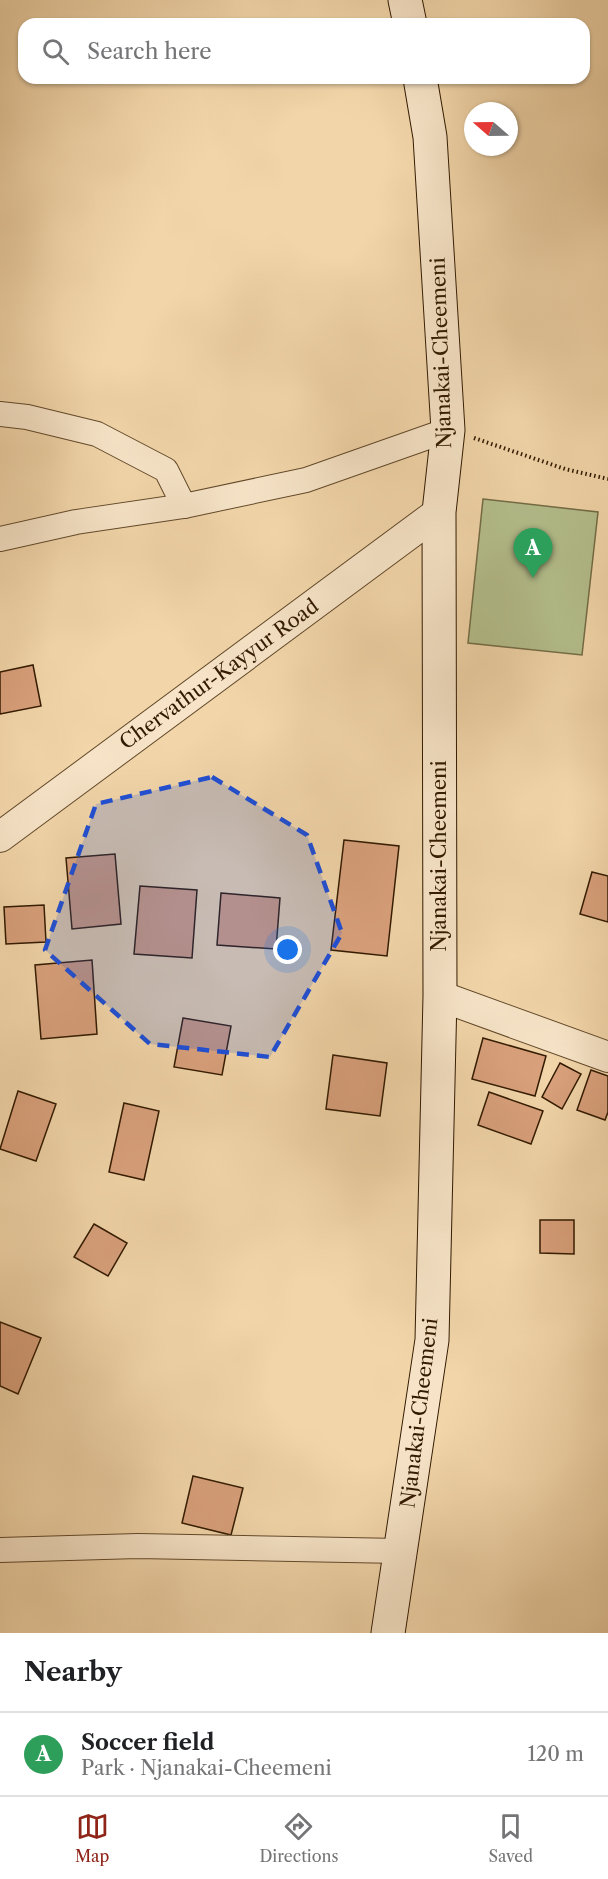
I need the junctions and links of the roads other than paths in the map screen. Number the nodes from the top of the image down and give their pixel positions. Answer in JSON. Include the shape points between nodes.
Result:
{"nodes":[{"id":1,"x":405,"y":0,"type":"edge"},
{"id":2,"x":409,"y":18,"type":"edge"},
{"id":3,"x":421,"y":84,"type":"edge"},
{"id":4,"x":0,"y":414,"type":"edge"},
{"id":5,"x":448,"y":430,"type":"junction"},
{"id":6,"x":184,"y":506,"type":"junction"},
{"id":7,"x":439,"y":512,"type":"junction"},
{"id":8,"x":0,"y":539,"type":"edge"},
{"id":9,"x":0,"y":837,"type":"edge"},
{"id":10,"x":440,"y":996,"type":"junction"},
{"id":11,"x":608,"y":1057,"type":"edge"},
{"id":12,"x":0,"y":1550,"type":"edge"},
{"id":13,"x":400,"y":1551,"type":"junction"},
{"id":14,"x":388,"y":1633,"type":"edge"}],
"edges":[{"from":1,"to":2,"type":"main road"},
{"from":3,"to":5,"type":"main road","name":"Njanakai-Cheemeni","via":[[430,137]]},
{"from":4,"to":6,"type":"street","via":[[97,434],[166,470]]},
{"from":5,"to":6,"type":"street","via":[[306,480]]},
{"from":5,"to":7,"type":"main road","name":"Njanakai-Cheemeni"},
{"from":6,"to":8,"type":"street","via":[[76,522]]},
{"from":7,"to":9,"type":"street","name":"Chervathur-Kayyur Road"},
{"from":7,"to":10,"type":"main road","name":"Njanakai-Cheemeni"},
{"from":10,"to":11,"type":"street"},
{"from":10,"to":13,"type":"main road","name":"Njanakai-Cheemeni","via":[[432,1340]]},
{"from":12,"to":13,"type":"street","via":[[138,1546]]},
{"from":13,"to":14,"type":"main road","name":"Njanakai-Cheemeni"}]}
